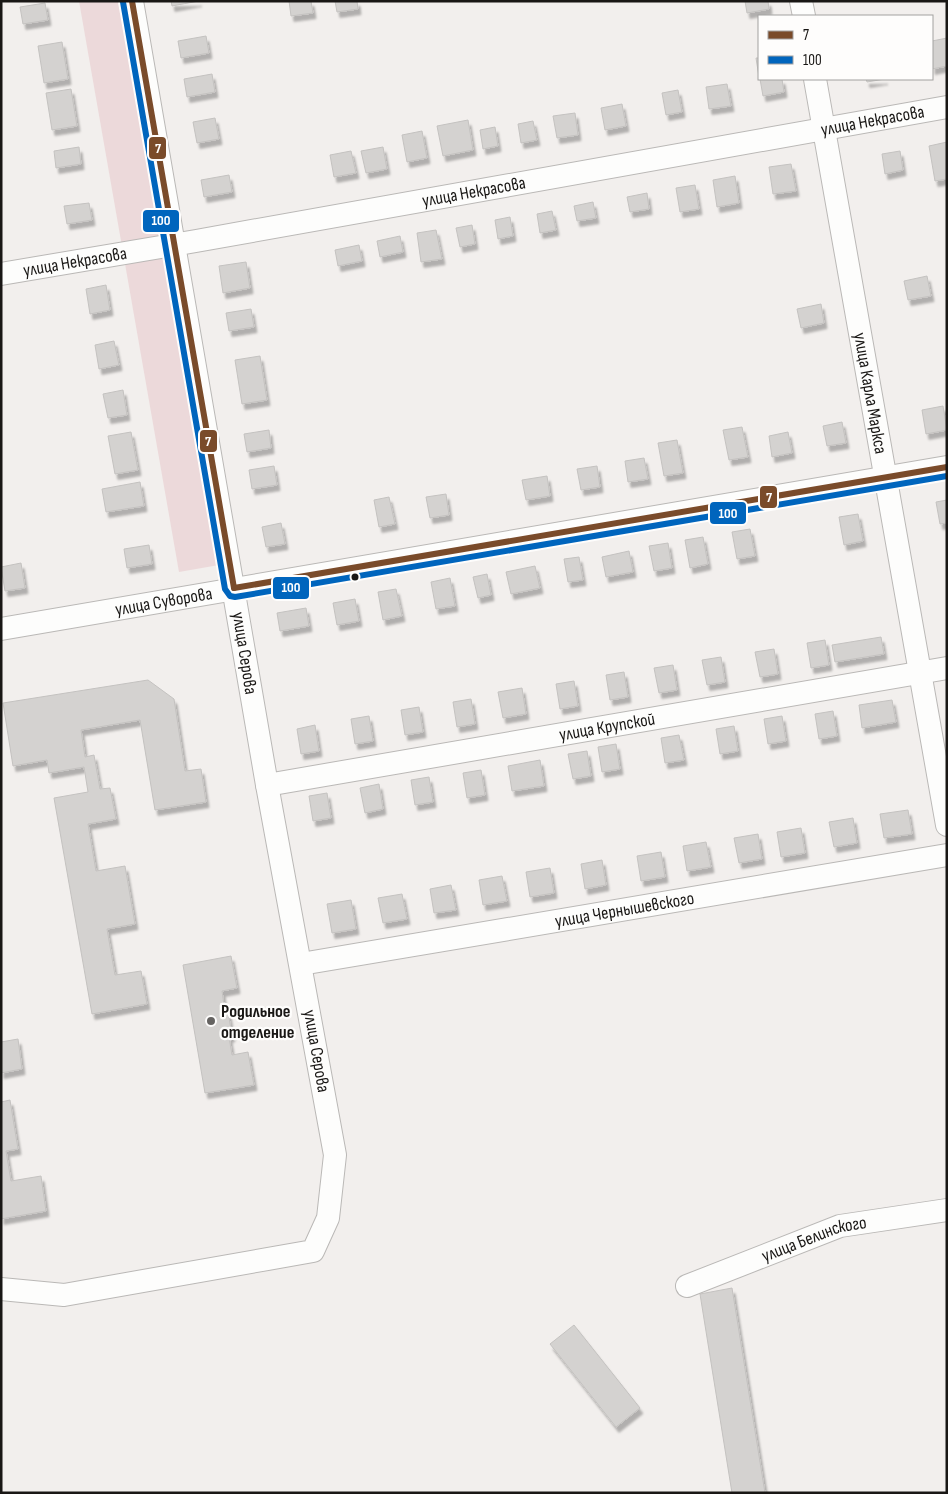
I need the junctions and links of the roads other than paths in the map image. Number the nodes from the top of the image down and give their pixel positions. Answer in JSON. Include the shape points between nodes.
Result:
{"nodes":[{"id":1,"x":132,"y":1,"type":"edge"},
{"id":2,"x":801,"y":1,"type":"edge"},
{"id":3,"x":804,"y":15,"type":"edge"},
{"id":4,"x":814,"y":80,"type":"edge"},
{"id":5,"x":947,"y":107,"type":"edge"},
{"id":6,"x":824,"y":130,"type":"junction"},
{"id":7,"x":175,"y":245,"type":"junction"},
{"id":8,"x":1,"y":274,"type":"edge"},
{"id":9,"x":947,"y":467,"type":"edge"},
{"id":10,"x":885,"y":478,"type":"junction"},
{"id":11,"x":234,"y":588,"type":"junction"},
{"id":12,"x":1,"y":629,"type":"edge"},
{"id":13,"x":947,"y":668,"type":"edge"},
{"id":14,"x":920,"y":673,"type":"junction"},
{"id":15,"x":267,"y":785,"type":"junction"},
{"id":16,"x":947,"y":825,"type":"edge"},
{"id":17,"x":947,"y":855,"type":"edge"},
{"id":18,"x":302,"y":964,"type":"junction"},
{"id":19,"x":947,"y":1210,"type":"edge"},
{"id":20,"x":687,"y":1286,"type":"dead end"},
{"id":21,"x":1,"y":1289,"type":"edge"}],
"edges":[{"from":1,"to":7,"type":"street","name":"улица Серова"},
{"from":2,"to":3,"type":"street"},
{"from":4,"to":6,"type":"street","name":"улица Карла Маркса"},
{"from":5,"to":6,"type":"street","name":"улица Некрасова"},
{"from":6,"to":7,"type":"street","name":"улица Некрасова"},
{"from":6,"to":10,"type":"street","name":"улица Карла Маркса"},
{"from":7,"to":8,"type":"street","name":"улица Некрасова"},
{"from":7,"to":11,"type":"street","name":"улица Серова"},
{"from":9,"to":10,"type":"street","name":"улица Суворова"},
{"from":10,"to":11,"type":"street","name":"улица Суворова"},
{"from":10,"to":14,"type":"street","name":"улица Карла Маркса"},
{"from":11,"to":12,"type":"street","name":"улица Суворова"},
{"from":11,"to":15,"type":"street","name":"улица Серова"},
{"from":13,"to":14,"type":"street","name":"улица Крупской"},
{"from":14,"to":15,"type":"street","name":"улица Крупской"},
{"from":14,"to":16,"type":"street","name":"улица Карла Маркса"},
{"from":15,"to":18,"type":"street","name":"улица Серова"},
{"from":17,"to":18,"type":"street","name":"улица Чернышевского"},
{"from":18,"to":21,"type":"street","name":"улица Серова","via":[[335,1155],[328,1218],[313,1251],[64,1295]]},
{"from":19,"to":20,"type":"street","name":"улица Белинского","via":[[840,1226]]}]}
